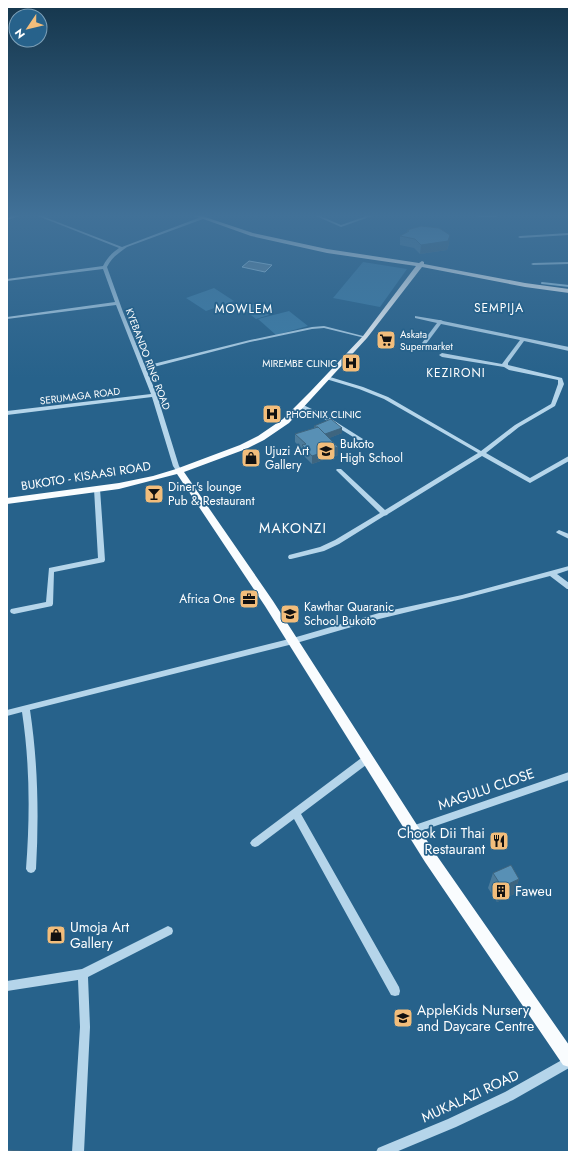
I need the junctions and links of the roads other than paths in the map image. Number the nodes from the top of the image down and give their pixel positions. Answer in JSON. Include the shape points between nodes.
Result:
{"nodes":[{"id":1,"x":82,"y":270,"type":"edge"},
{"id":2,"x":106,"y":270,"type":"edge"},
{"id":3,"x":415,"y":270,"type":"edge"},
{"id":4,"x":450,"y":270,"type":"edge"},
{"id":5,"x":458,"y":270,"type":"edge"},
{"id":6,"x":7,"y":280,"type":"edge"},
{"id":7,"x":569,"y":288,"type":"edge"},
{"id":8,"x":569,"y":291,"type":"edge"},
{"id":9,"x":117,"y":303,"type":"junction"},
{"id":10,"x":418,"y":317,"type":"dead end"},
{"id":11,"x":7,"y":318,"type":"edge"},
{"id":12,"x":441,"y":321,"type":"junction"},
{"id":13,"x":365,"y":337,"type":"junction"},
{"id":14,"x":523,"y":339,"type":"junction"},
{"id":15,"x":424,"y":344,"type":"dead end"},
{"id":16,"x":569,"y":349,"type":"edge"},
{"id":17,"x":442,"y":355,"type":"dead end"},
{"id":18,"x":505,"y":366,"type":"junction"},
{"id":19,"x":143,"y":368,"type":"junction"},
{"id":20,"x":328,"y":378,"type":"junction"},
{"id":21,"x":154,"y":395,"type":"junction"},
{"id":22,"x":301,"y":406,"type":"junction"},
{"id":23,"x":7,"y":413,"type":"edge"},
{"id":24,"x":360,"y":439,"type":"dead end"},
{"id":25,"x":482,"y":453,"type":"junction"},
{"id":26,"x":569,"y":458,"type":"edge"},
{"id":27,"x":339,"y":470,"type":"dead end"},
{"id":28,"x":179,"y":471,"type":"junction"},
{"id":29,"x":97,"y":489,"type":"junction"},
{"id":30,"x":7,"y":501,"type":"edge"},
{"id":31,"x":385,"y":514,"type":"junction"},
{"id":32,"x":559,"y":532,"type":"dead end"},
{"id":33,"x":569,"y":537,"type":"edge"},
{"id":34,"x":291,"y":557,"type":"dead end"},
{"id":35,"x":569,"y":568,"type":"edge"},
{"id":36,"x":551,"y":573,"type":"junction"},
{"id":37,"x":569,"y":587,"type":"edge"},
{"id":38,"x":14,"y":611,"type":"dead end"},
{"id":39,"x":293,"y":641,"type":"junction"},
{"id":40,"x":26,"y":710,"type":"junction"},
{"id":41,"x":7,"y":713,"type":"edge"},
{"id":42,"x":367,"y":759,"type":"junction"},
{"id":43,"x":569,"y":776,"type":"edge"},
{"id":44,"x":295,"y":812,"type":"junction"},
{"id":45,"x":412,"y":830,"type":"junction"},
{"id":46,"x":255,"y":843,"type":"dead end"},
{"id":47,"x":31,"y":869,"type":"dead end"},
{"id":48,"x":168,"y":931,"type":"dead end"},
{"id":49,"x":83,"y":974,"type":"junction"},
{"id":50,"x":7,"y":986,"type":"edge"},
{"id":51,"x":395,"y":991,"type":"dead end"},
{"id":52,"x":569,"y":1061,"type":"edge"},
{"id":53,"x":78,"y":1152,"type":"edge"},
{"id":54,"x":382,"y":1152,"type":"edge"}],
"edges":[{"from":1,"to":6,"type":"street"},
{"from":2,"to":9,"type":"street","name":"KYEBANDO RING ROAD"},
{"from":3,"to":13,"type":"main road","name":"BUKOTO - KISAASI ROAD"},
{"from":4,"to":8,"type":"main road"},
{"from":5,"to":7,"type":"main road"},
{"from":9,"to":11,"type":"street"},
{"from":9,"to":19,"type":"street","name":"KYEBANDO RING ROAD"},
{"from":10,"to":12,"type":"street"},
{"from":12,"to":14,"type":"street"},
{"from":12,"to":15,"type":"street"},
{"from":13,"to":19,"type":"street","via":[[324,328],[312,328]]},
{"from":13,"to":20,"type":"main road","name":"BUKOTO - KISAASI ROAD"},
{"from":14,"to":16,"type":"street"},
{"from":14,"to":18,"type":"street"},
{"from":17,"to":18,"type":"street"},
{"from":18,"to":25,"type":"street","via":[[558,378],[561,384],[553,405],[517,426]]},
{"from":19,"to":21,"type":"street","name":"KYEBANDO RING ROAD"},
{"from":20,"to":22,"type":"main road","name":"BUKOTO - KISAASI ROAD"},
{"from":20,"to":25,"type":"street","via":[[382,396]]},
{"from":21,"to":23,"type":"street","name":"SERUMAGA ROAD"},
{"from":21,"to":28,"type":"street","name":"KYEBANDO RING ROAD"},
{"from":22,"to":24,"type":"street"},
{"from":22,"to":28,"type":"main road","name":"BUKOTO - KISAASI ROAD","via":[[276,428],[255,441]]},
{"from":25,"to":26,"type":"street","via":[[530,481]]},
{"from":25,"to":31,"type":"street"},
{"from":27,"to":31,"type":"street"},
{"from":28,"to":29,"type":"main road","name":"BUKOTO - KISAASI ROAD"},
{"from":28,"to":39,"type":"main road","via":[[260,587]]},
{"from":29,"to":30,"type":"main road","name":"BUKOTO - KISAASI ROAD"},
{"from":29,"to":38,"type":"street","via":[[102,560],[51,570],[50,604]]},
{"from":31,"to":34,"type":"street","via":[[322,549]]},
{"from":32,"to":33,"type":"street"},
{"from":35,"to":36,"type":"street"},
{"from":36,"to":37,"type":"street"},
{"from":36,"to":39,"type":"street","via":[[379,616]]},
{"from":39,"to":40,"type":"street"},
{"from":39,"to":42,"type":"main road"},
{"from":40,"to":41,"type":"street"},
{"from":40,"to":47,"type":"street","via":[[34,786]]},
{"from":42,"to":44,"type":"street"},
{"from":42,"to":45,"type":"main road"},
{"from":43,"to":45,"type":"street","name":"MAGULU CLOSE"},
{"from":44,"to":46,"type":"street"},
{"from":44,"to":51,"type":"street"},
{"from":45,"to":52,"type":"main road"},
{"from":48,"to":49,"type":"street"},
{"from":49,"to":50,"type":"street"},
{"from":49,"to":53,"type":"street","via":[[85,1027]]},
{"from":52,"to":54,"type":"street","name":"MUKALAZI ROAD","via":[[509,1096]]}]}
